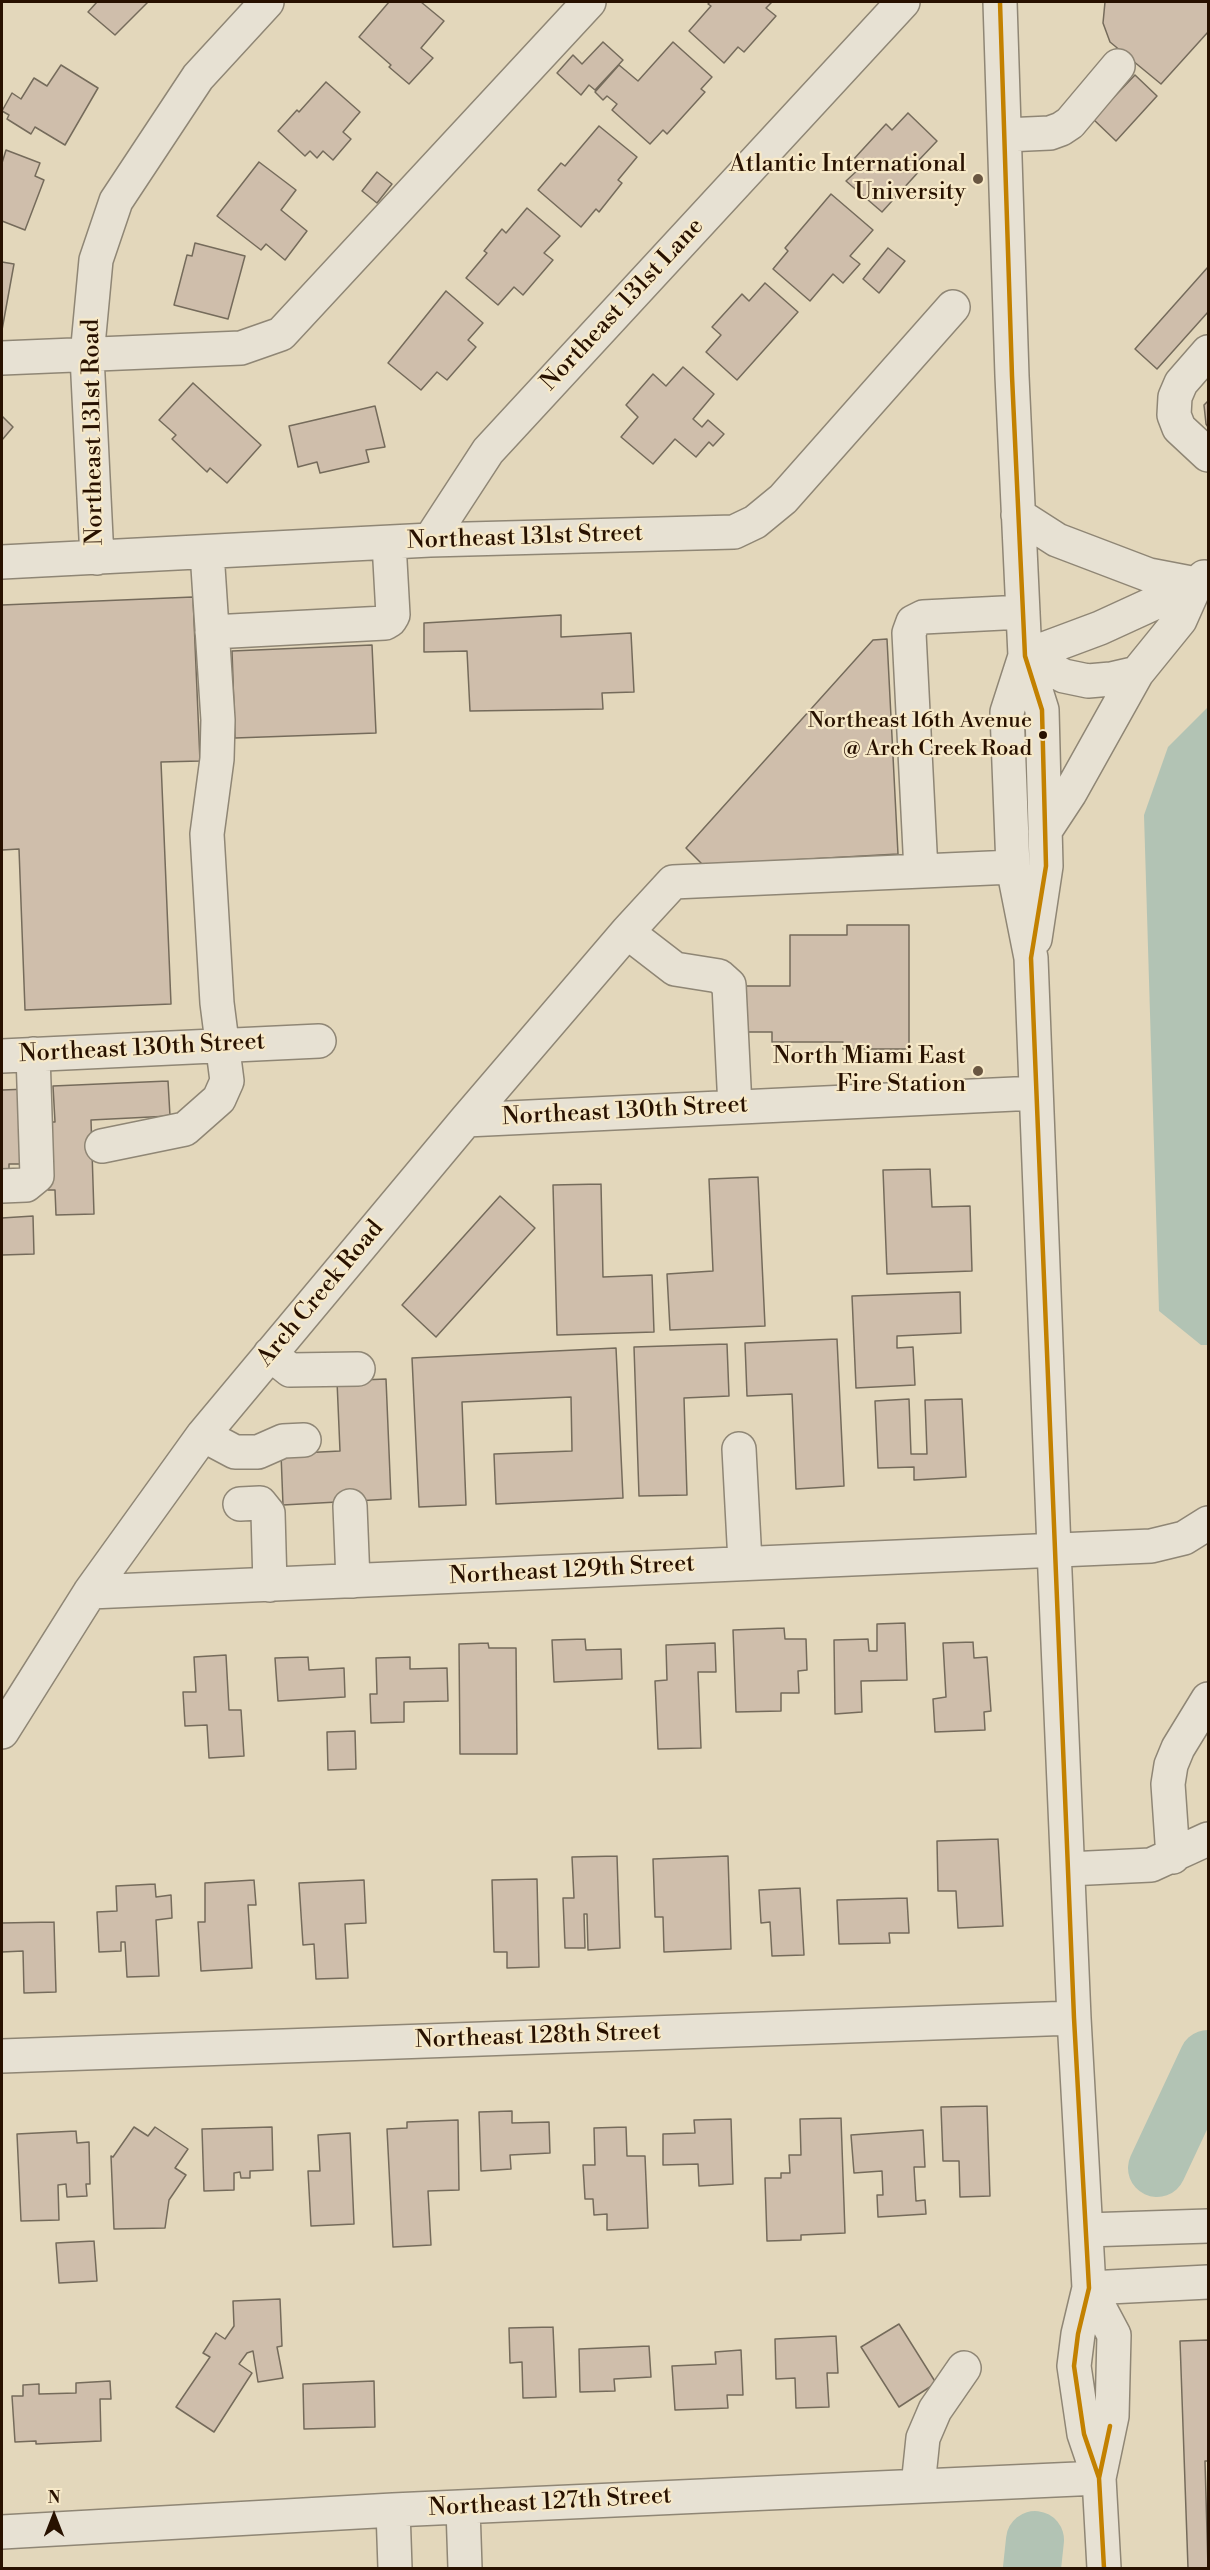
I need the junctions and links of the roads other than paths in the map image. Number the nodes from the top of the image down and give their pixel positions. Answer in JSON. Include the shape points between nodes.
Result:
{"nodes":[{"id":1,"x":267,"y":2,"type":"edge"},
{"id":2,"x":589,"y":2,"type":"edge"},
{"id":3,"x":903,"y":2,"type":"edge"},
{"id":4,"x":1000,"y":2,"type":"edge"},
{"id":5,"x":1118,"y":66,"type":"dead end"},
{"id":6,"x":1005,"y":135,"type":"junction"},
{"id":7,"x":953,"y":307,"type":"dead end"},
{"id":8,"x":1209,"y":352,"type":"edge"},
{"id":9,"x":87,"y":356,"type":"junction"},
{"id":10,"x":2,"y":358,"type":"edge"},
{"id":11,"x":1209,"y":456,"type":"edge"},
{"id":12,"x":1018,"y":515,"type":"junction"},
{"id":13,"x":430,"y":540,"type":"junction"},
{"id":14,"x":388,"y":543,"type":"junction"},
{"id":15,"x":207,"y":552,"type":"junction"},
{"id":16,"x":97,"y":558,"type":"junction"},
{"id":17,"x":2,"y":562,"type":"edge"},
{"id":18,"x":1202,"y":578,"type":"edge"},
{"id":19,"x":1023,"y":612,"type":"junction"},
{"id":20,"x":212,"y":632,"type":"junction"},
{"id":21,"x":1025,"y":657,"type":"junction"},
{"id":22,"x":1137,"y":673,"type":"junction"},
{"id":23,"x":1046,"y":831,"type":"junction"},
{"id":24,"x":1013,"y":867,"type":"junction"},
{"id":25,"x":921,"y":871,"type":"junction"},
{"id":26,"x":627,"y":932,"type":"junction"},
{"id":27,"x":1031,"y":958,"type":"junction"},
{"id":28,"x":319,"y":1041,"type":"dead end"},
{"id":29,"x":221,"y":1046,"type":"junction"},
{"id":30,"x":17,"y":1055,"type":"edge"},
{"id":31,"x":1036,"y":1093,"type":"junction"},
{"id":32,"x":735,"y":1107,"type":"junction"},
{"id":33,"x":466,"y":1120,"type":"junction"},
{"id":34,"x":102,"y":1146,"type":"dead end"},
{"id":35,"x":2,"y":1186,"type":"edge"},
{"id":36,"x":270,"y":1354,"type":"junction"},
{"id":37,"x":358,"y":1369,"type":"dead end"},
{"id":38,"x":203,"y":1435,"type":"junction"},
{"id":39,"x":304,"y":1440,"type":"dead end"},
{"id":40,"x":739,"y":1449,"type":"dead end"},
{"id":41,"x":240,"y":1504,"type":"dead end"},
{"id":42,"x":350,"y":1506,"type":"dead end"},
{"id":43,"x":1209,"y":1524,"type":"edge"},
{"id":44,"x":1054,"y":1549,"type":"junction"},
{"id":45,"x":745,"y":1562,"type":"junction"},
{"id":46,"x":353,"y":1581,"type":"junction"},
{"id":47,"x":270,"y":1585,"type":"junction"},
{"id":48,"x":90,"y":1592,"type":"junction"},
{"id":49,"x":1209,"y":1699,"type":"edge"},
{"id":50,"x":2,"y":1732,"type":"edge"},
{"id":51,"x":1209,"y":1839,"type":"edge"},
{"id":52,"x":1173,"y":1857,"type":"junction"},
{"id":53,"x":1068,"y":1869,"type":"junction"},
{"id":54,"x":1074,"y":2018,"type":"junction"},
{"id":55,"x":2,"y":2056,"type":"edge"},
{"id":56,"x":1209,"y":2226,"type":"edge"},
{"id":57,"x":1086,"y":2230,"type":"junction"},
{"id":58,"x":1209,"y":2282,"type":"edge"},
{"id":59,"x":1089,"y":2288,"type":"junction"},
{"id":60,"x":964,"y":2368,"type":"dead end"},
{"id":61,"x":1099,"y":2478,"type":"junction"},
{"id":62,"x":918,"y":2486,"type":"junction"},
{"id":63,"x":463,"y":2508,"type":"junction"},
{"id":64,"x":393,"y":2510,"type":"junction"},
{"id":65,"x":2,"y":2532,"type":"edge"},
{"id":66,"x":395,"y":2568,"type":"edge"},
{"id":67,"x":465,"y":2568,"type":"edge"},
{"id":68,"x":1104,"y":2568,"type":"edge"}],
"edges":[{"from":1,"to":9,"type":"street","name":"Northeast 131st Road","via":[[198,77],[116,201],[96,260]]},
{"from":2,"to":9,"type":"street","via":[[281,334],[241,348]]},
{"from":3,"to":13,"type":"street","name":"Northeast 131st Lane","via":[[488,452]]},
{"from":4,"to":6,"type":"street"},
{"from":5,"to":6,"type":"street","via":[[1061,129],[1045,134]]},
{"from":6,"to":12,"type":"street"},
{"from":7,"to":13,"type":"street","name":"Northeast 131st Street","via":[[783,499],[755,522],[734,532]]},
{"from":8,"to":11,"type":"street","via":[[1181,383],[1174,415],[1179,429]]},
{"from":9,"to":10,"type":"street"},
{"from":9,"to":16,"type":"street","name":"Northeast 131st Road"},
{"from":12,"to":18,"type":"street","via":[[1057,540],[1149,575]]},
{"from":12,"to":19,"type":"street"},
{"from":13,"to":14,"type":"street","name":"Northeast 131st Street"},
{"from":14,"to":15,"type":"street","name":"Northeast 131st Street"},
{"from":14,"to":20,"type":"street","via":[[393,615],[385,623]]},
{"from":15,"to":16,"type":"street","name":"Northeast 131st Street"},
{"from":15,"to":20,"type":"street"},
{"from":16,"to":17,"type":"street","name":"Northeast 131st Street"},
{"from":18,"to":21,"type":"street","via":[[1100,628]]},
{"from":18,"to":22,"type":"street","via":[[1180,620]]},
{"from":19,"to":21,"type":"street"},
{"from":19,"to":25,"type":"street","via":[[923,617],[913,622],[909,633]]},
{"from":20,"to":29,"type":"street","via":[[218,720],[207,834]]},
{"from":21,"to":22,"type":"street","via":[[1064,676],[1088,681]]},
{"from":21,"to":23,"type":"street","via":[[1042,710]]},
{"from":21,"to":24,"type":"street","via":[[1007,712]]},
{"from":22,"to":23,"type":"street"},
{"from":23,"to":27,"type":"street","via":[[1046,866]]},
{"from":24,"to":25,"type":"street"},
{"from":24,"to":27,"type":"street"},
{"from":25,"to":26,"type":"street","name":"Arch Creek Road","via":[[673,882]]},
{"from":26,"to":32,"type":"street","via":[[675,969],[719,976],[729,985]]},
{"from":26,"to":33,"type":"street","name":"Arch Creek Road"},
{"from":27,"to":31,"type":"street"},
{"from":28,"to":29,"type":"street","name":"Northeast 130th Street"},
{"from":29,"to":30,"type":"street","name":"Northeast 130th Street"},
{"from":29,"to":34,"type":"street","via":[[227,1082],[219,1099],[185,1129]]},
{"from":30,"to":35,"type":"street","via":[[37,1176],[26,1185]]},
{"from":31,"to":32,"type":"street","name":"Northeast 130th Street"},
{"from":31,"to":44,"type":"street"},
{"from":32,"to":33,"type":"street","name":"Northeast 130th Street"},
{"from":33,"to":36,"type":"street","name":"Arch Creek Road"},
{"from":36,"to":37,"type":"street","via":[[290,1370]]},
{"from":36,"to":38,"type":"street","name":"Arch Creek Road"},
{"from":38,"to":39,"type":"street","via":[[235,1452],[258,1452],[283,1441]]},
{"from":38,"to":48,"type":"street","name":"Arch Creek Road"},
{"from":40,"to":45,"type":"street"},
{"from":41,"to":47,"type":"street","via":[[260,1503],[267,1513]]},
{"from":42,"to":46,"type":"street"},
{"from":43,"to":44,"type":"street","name":"Northeast 129th Street","via":[[1184,1538],[1151,1546]]},
{"from":44,"to":45,"type":"street","name":"Northeast 129th Street"},
{"from":44,"to":53,"type":"street"},
{"from":45,"to":46,"type":"street","name":"Northeast 129th Street"},
{"from":46,"to":47,"type":"street","name":"Northeast 129th Street"},
{"from":47,"to":48,"type":"street","name":"Northeast 129th Street"},
{"from":48,"to":50,"type":"street","name":"Arch Creek Road"},
{"from":49,"to":52,"type":"street","via":[[1171,1765],[1168,1784]]},
{"from":51,"to":52,"type":"street"},
{"from":52,"to":53,"type":"street","via":[[1151,1865]]},
{"from":53,"to":54,"type":"street"},
{"from":54,"to":55,"type":"street","name":"Northeast 128th Street"},
{"from":54,"to":57,"type":"street"},
{"from":56,"to":57,"type":"street"},
{"from":57,"to":59,"type":"street"},
{"from":58,"to":59,"type":"street"},
{"from":59,"to":61,"type":"street","via":[[1114,2335],[1112,2416]]},
{"from":60,"to":62,"type":"street","via":[[935,2410],[923,2438]]},
{"from":61,"to":62,"type":"street","name":"Northeast 127th Street"},
{"from":61,"to":68,"type":"street"},
{"from":62,"to":63,"type":"street","name":"Northeast 127th Street"},
{"from":63,"to":64,"type":"street","name":"Northeast 127th Street"},
{"from":63,"to":67,"type":"street"},
{"from":64,"to":65,"type":"street","name":"Northeast 127th Street"},
{"from":64,"to":66,"type":"street"}]}
